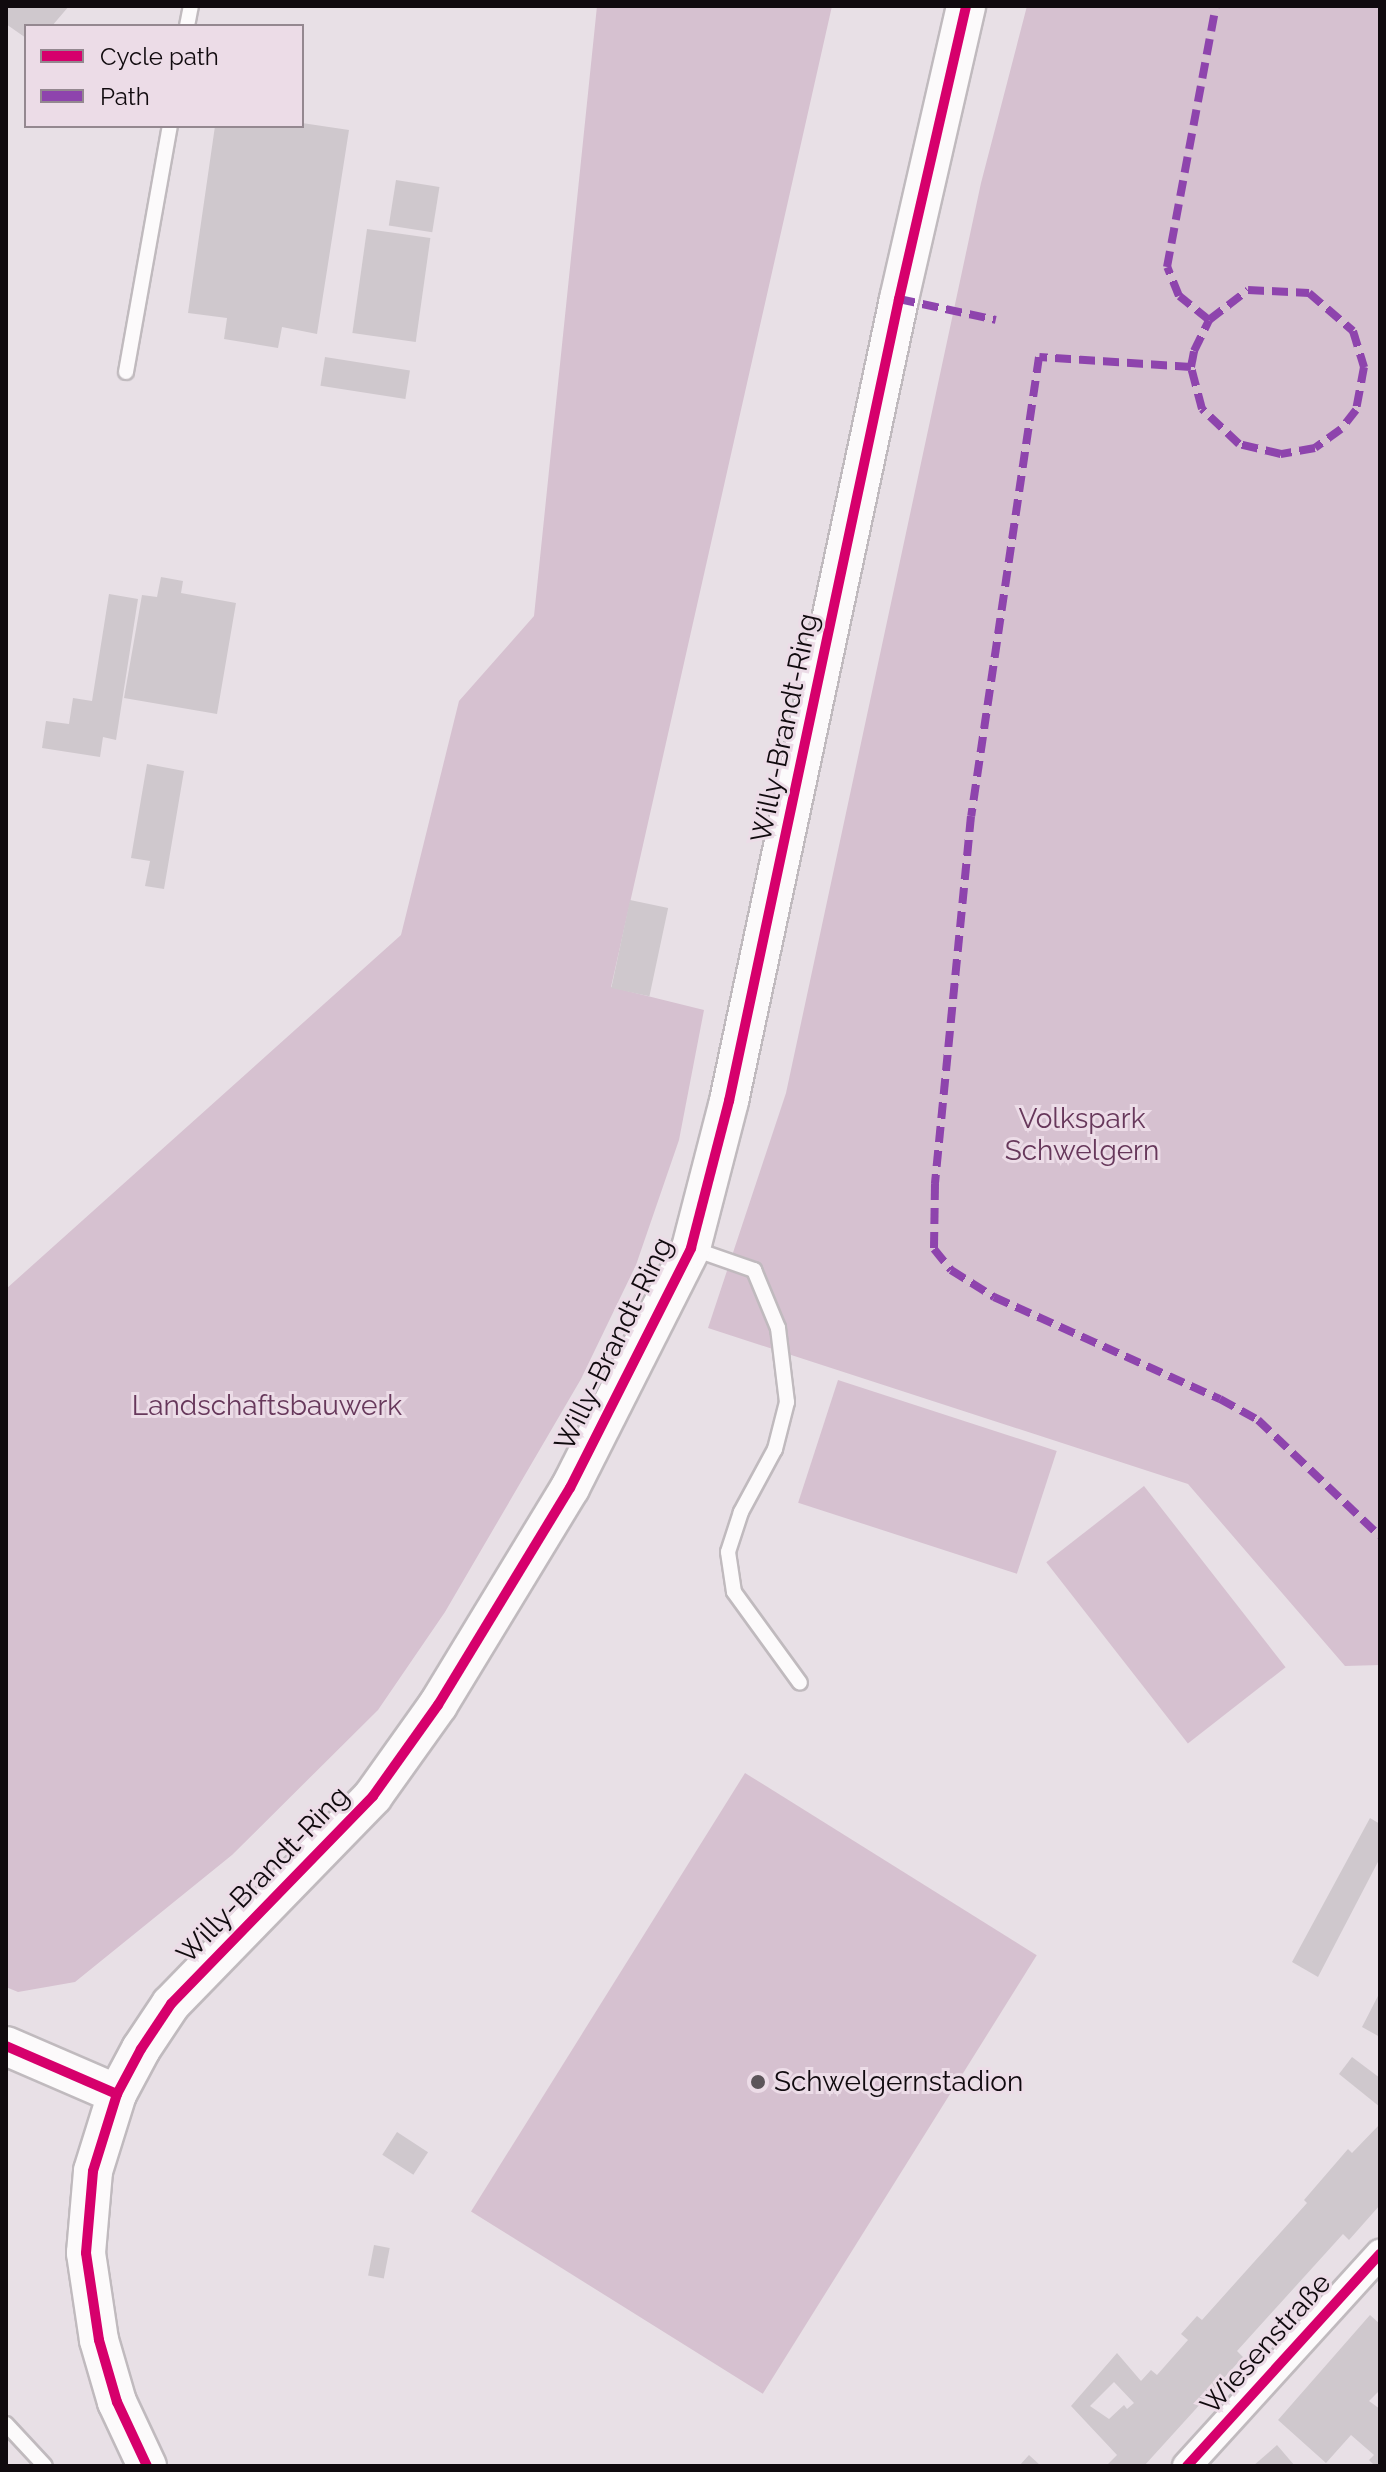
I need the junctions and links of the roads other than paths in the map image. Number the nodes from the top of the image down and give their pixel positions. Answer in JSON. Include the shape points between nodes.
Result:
{"nodes":[{"id":1,"x":966,"y":6,"type":"edge"},
{"id":2,"x":170,"y":128,"type":"edge"},
{"id":3,"x":126,"y":372,"type":"dead end"},
{"id":4,"x":691,"y":1248,"type":"junction"},
{"id":5,"x":800,"y":1683,"type":"dead end"},
{"id":6,"x":6,"y":2046,"type":"edge"},
{"id":7,"x":117,"y":2094,"type":"junction"},
{"id":8,"x":1380,"y":2254,"type":"edge"},
{"id":9,"x":6,"y":2424,"type":"edge"},
{"id":10,"x":45,"y":2466,"type":"edge"},
{"id":11,"x":147,"y":2466,"type":"edge"},
{"id":12,"x":1187,"y":2466,"type":"edge"}],
"edges":[{"from":1,"to":4,"type":"main road","name":"Willy-Brandt-Ring","via":[[729,1101]]},
{"from":2,"to":3,"type":"lane"},
{"from":4,"to":5,"type":"lane","via":[[754,1270],[778,1328],[787,1402],[775,1449],[741,1512],[728,1552],[734,1592]]},
{"from":4,"to":7,"type":"main road","name":"Willy-Brandt-Ring","via":[[570,1488],[438,1705],[373,1796],[171,2004]]},
{"from":6,"to":7,"type":"main road"},
{"from":7,"to":11,"type":"main road","name":"Willy-Brandt-Ring","via":[[93,2171],[86,2253],[99,2340],[117,2402]]},
{"from":8,"to":12,"type":"street","name":"Wiesenstraße"},
{"from":9,"to":10,"type":"lane"}]}
